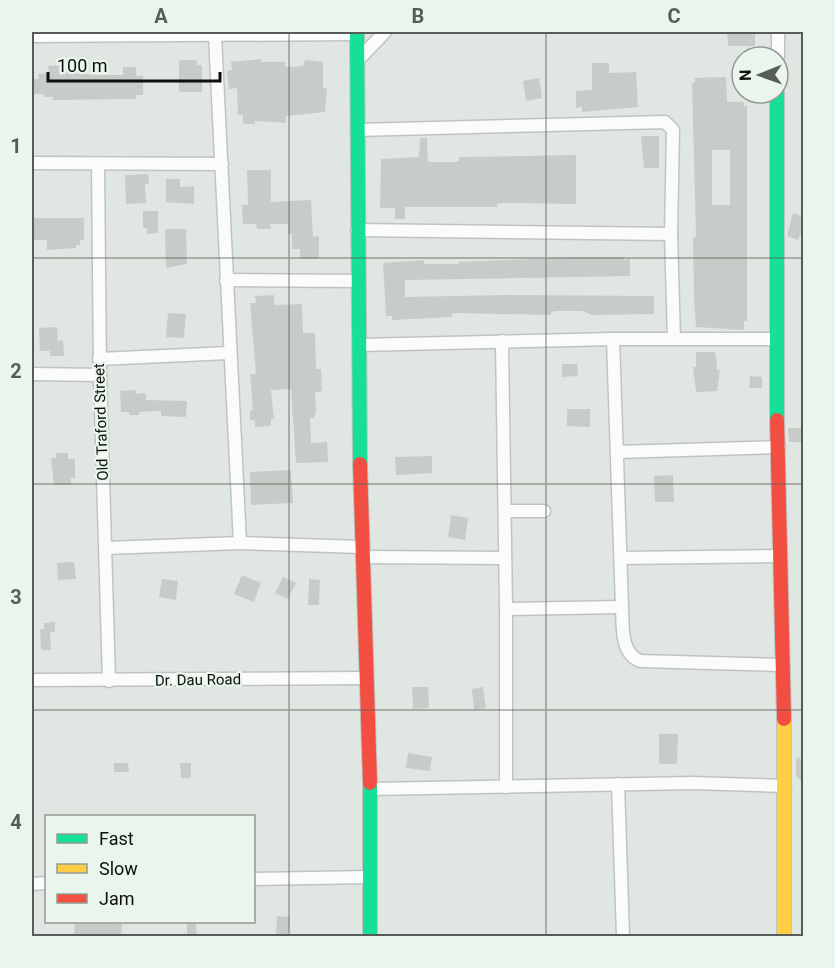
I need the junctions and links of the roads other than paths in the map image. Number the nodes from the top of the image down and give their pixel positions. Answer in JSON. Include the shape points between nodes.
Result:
{"nodes":[{"id":1,"x":385,"y":32,"type":"edge"},
{"id":2,"x":136,"y":33,"type":"edge"},
{"id":3,"x":357,"y":33,"type":"edge"},
{"id":4,"x":32,"y":36,"type":"edge"},
{"id":5,"x":215,"y":36,"type":"junction"},
{"id":6,"x":357,"y":61,"type":"junction"},
{"id":7,"x":777,"y":105,"type":"edge"},
{"id":8,"x":357,"y":130,"type":"junction"},
{"id":9,"x":32,"y":163,"type":"edge"},
{"id":10,"x":98,"y":164,"type":"junction"},
{"id":11,"x":222,"y":164,"type":"junction"},
{"id":12,"x":357,"y":230,"type":"junction"},
{"id":13,"x":671,"y":234,"type":"junction"},
{"id":14,"x":226,"y":280,"type":"junction"},
{"id":15,"x":357,"y":281,"type":"junction"},
{"id":16,"x":613,"y":339,"type":"junction"},
{"id":17,"x":674,"y":339,"type":"junction"},
{"id":18,"x":775,"y":339,"type":"junction"},
{"id":19,"x":502,"y":341,"type":"junction"},
{"id":20,"x":359,"y":345,"type":"junction"},
{"id":21,"x":229,"y":353,"type":"junction"},
{"id":22,"x":99,"y":359,"type":"junction"},
{"id":23,"x":32,"y":374,"type":"edge"},
{"id":24,"x":100,"y":375,"type":"junction"},
{"id":25,"x":779,"y":447,"type":"junction"},
{"id":26,"x":618,"y":452,"type":"junction"},
{"id":27,"x":505,"y":511,"type":"junction"},
{"id":28,"x":544,"y":511,"type":"dead end"},
{"id":29,"x":240,"y":543,"type":"junction"},
{"id":30,"x":106,"y":548,"type":"junction"},
{"id":31,"x":362,"y":552,"type":"junction"},
{"id":32,"x":780,"y":556,"type":"junction"},
{"id":33,"x":504,"y":558,"type":"junction"},
{"id":34,"x":621,"y":558,"type":"junction"},
{"id":35,"x":622,"y":607,"type":"junction"},
{"id":36,"x":506,"y":609,"type":"junction"},
{"id":37,"x":782,"y":665,"type":"junction"},
{"id":38,"x":365,"y":678,"type":"junction"},
{"id":39,"x":32,"y":680,"type":"edge"},
{"id":40,"x":109,"y":681,"type":"junction"},
{"id":41,"x":618,"y":784,"type":"junction"},
{"id":42,"x":785,"y":786,"type":"junction"},
{"id":43,"x":506,"y":787,"type":"junction"},
{"id":44,"x":370,"y":789,"type":"junction"},
{"id":45,"x":370,"y":877,"type":"junction"},
{"id":46,"x":255,"y":879,"type":"edge"},
{"id":47,"x":370,"y":936,"type":"edge"},
{"id":48,"x":622,"y":936,"type":"edge"},
{"id":49,"x":784,"y":936,"type":"edge"}],
"edges":[{"from":1,"to":6,"type":"street"},
{"from":2,"to":4,"type":"street"},
{"from":2,"to":5,"type":"street"},
{"from":3,"to":5,"type":"street"},
{"from":3,"to":6,"type":"street"},
{"from":5,"to":11,"type":"street"},
{"from":6,"to":8,"type":"street"},
{"from":7,"to":18,"type":"street"},
{"from":8,"to":12,"type":"street"},
{"from":8,"to":13,"type":"street","via":[[665,122],[673,130]]},
{"from":9,"to":10,"type":"street"},
{"from":10,"to":11,"type":"street"},
{"from":10,"to":22,"type":"street","name":"Old Traford Street"},
{"from":11,"to":14,"type":"street"},
{"from":12,"to":13,"type":"street"},
{"from":12,"to":15,"type":"street"},
{"from":13,"to":17,"type":"street"},
{"from":14,"to":15,"type":"street"},
{"from":14,"to":21,"type":"street"},
{"from":15,"to":20,"type":"street"},
{"from":16,"to":17,"type":"street"},
{"from":16,"to":19,"type":"street"},
{"from":16,"to":26,"type":"street"},
{"from":17,"to":18,"type":"street"},
{"from":18,"to":25,"type":"street"},
{"from":19,"to":20,"type":"street"},
{"from":19,"to":27,"type":"street"},
{"from":20,"to":31,"type":"street"},
{"from":21,"to":22,"type":"street"},
{"from":21,"to":29,"type":"street"},
{"from":22,"to":24,"type":"street","name":"Old Traford Street"},
{"from":23,"to":24,"type":"street"},
{"from":24,"to":30,"type":"street","name":"Old Traford Street"},
{"from":25,"to":26,"type":"street"},
{"from":25,"to":32,"type":"street"},
{"from":26,"to":34,"type":"street"},
{"from":27,"to":28,"type":"street"},
{"from":27,"to":33,"type":"street"},
{"from":29,"to":30,"type":"street"},
{"from":29,"to":31,"type":"street"},
{"from":30,"to":40,"type":"street","name":"Old Traford Street"},
{"from":31,"to":33,"type":"street"},
{"from":31,"to":38,"type":"street"},
{"from":32,"to":34,"type":"street"},
{"from":32,"to":37,"type":"street"},
{"from":33,"to":36,"type":"street"},
{"from":34,"to":35,"type":"street"},
{"from":35,"to":36,"type":"street"},
{"from":35,"to":37,"type":"street","via":[[629,652],[640,661]]},
{"from":36,"to":43,"type":"street"},
{"from":37,"to":42,"type":"street"},
{"from":38,"to":40,"type":"street","name":"Dr. Dau Road"},
{"from":38,"to":44,"type":"street"},
{"from":39,"to":40,"type":"street","name":"Dr. Dau Road"},
{"from":41,"to":42,"type":"street"},
{"from":41,"to":43,"type":"street"},
{"from":41,"to":48,"type":"street"},
{"from":42,"to":49,"type":"street"},
{"from":43,"to":44,"type":"street"},
{"from":44,"to":45,"type":"street"},
{"from":45,"to":46,"type":"street"},
{"from":45,"to":47,"type":"street"}]}
